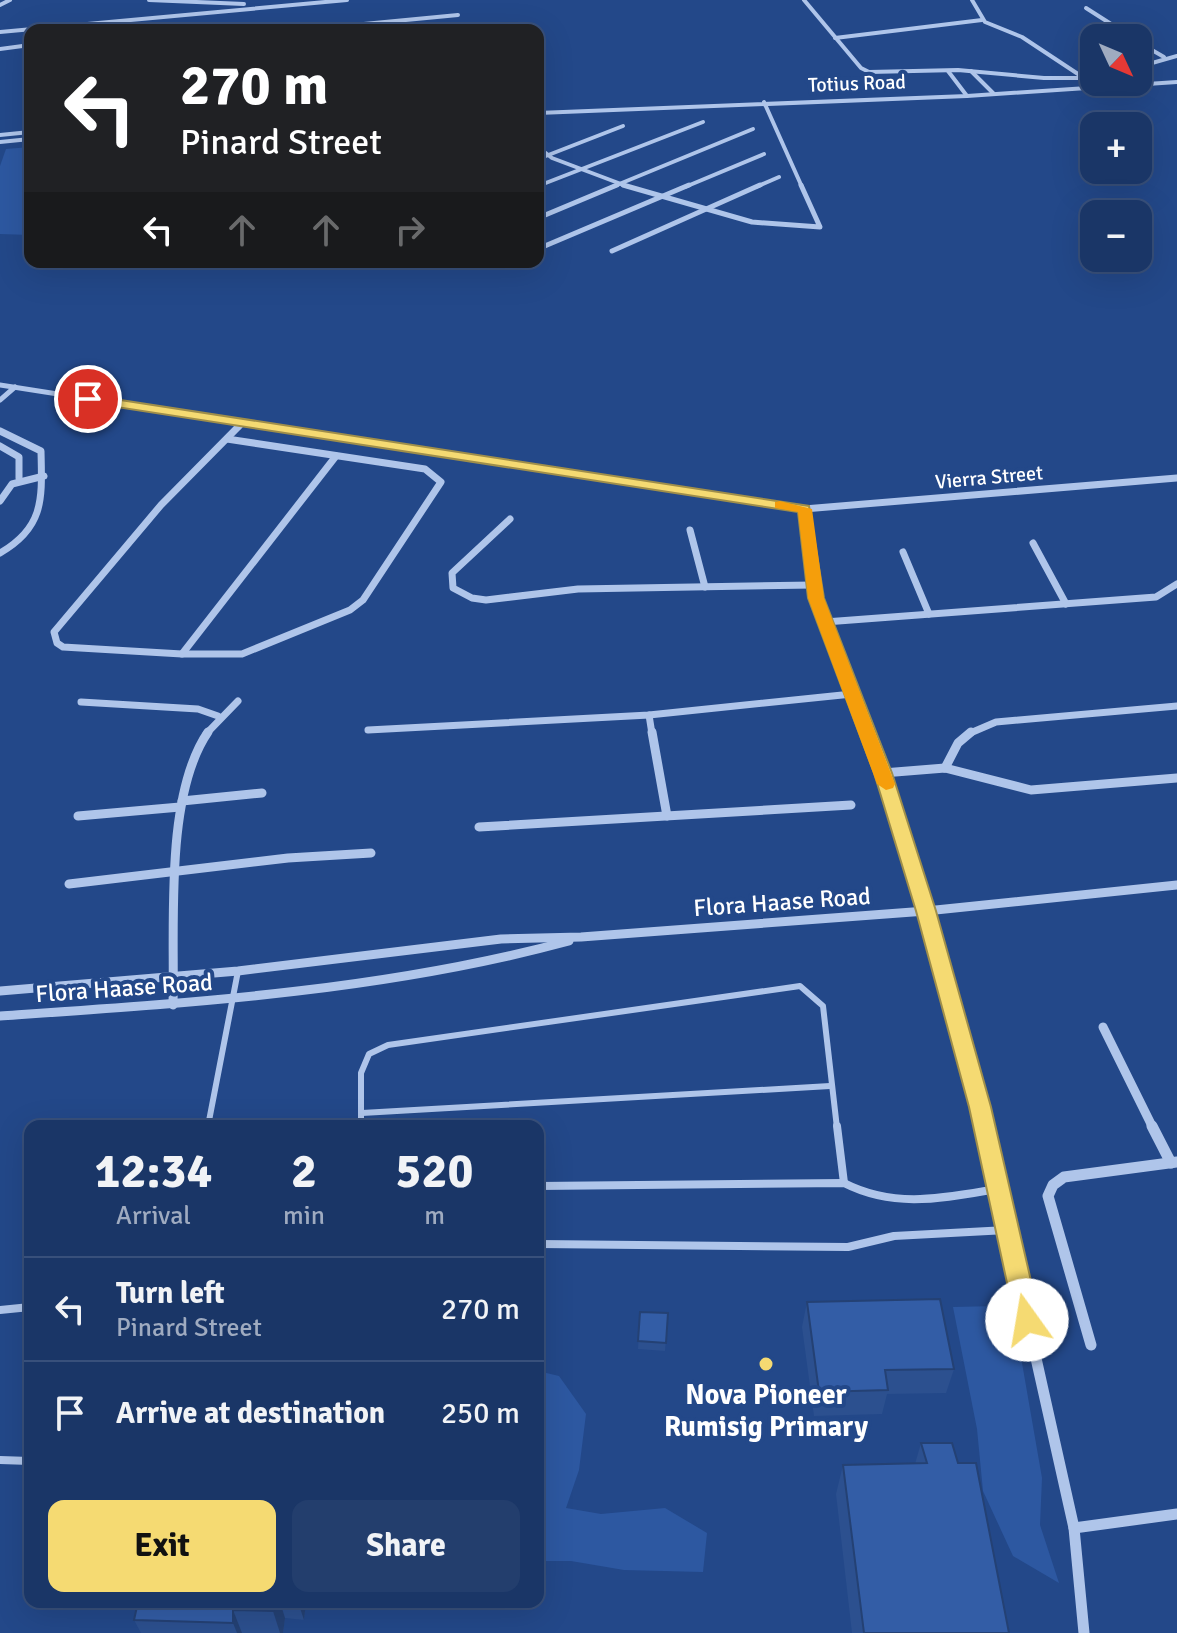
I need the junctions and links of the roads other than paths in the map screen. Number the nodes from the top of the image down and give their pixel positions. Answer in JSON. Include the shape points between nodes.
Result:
{"nodes":[{"id":1,"x":10,"y":0,"type":"edge"},
{"id":2,"x":149,"y":0,"type":"edge"},
{"id":3,"x":347,"y":0,"type":"edge"},
{"id":4,"x":804,"y":0,"type":"edge"},
{"id":5,"x":972,"y":0,"type":"edge"},
{"id":6,"x":296,"y":3,"type":"junction"},
{"id":7,"x":0,"y":5,"type":"edge"},
{"id":8,"x":1086,"y":8,"type":"dead end"},
{"id":9,"x":458,"y":15,"type":"dead end"},
{"id":10,"x":982,"y":20,"type":"junction"},
{"id":11,"x":82,"y":24,"type":"edge"},
{"id":12,"x":364,"y":24,"type":"edge"},
{"id":13,"x":1111,"y":24,"type":"edge"},
{"id":14,"x":24,"y":30,"type":"edge"},
{"id":15,"x":0,"y":32,"type":"edge"},
{"id":16,"x":835,"y":38,"type":"junction"},
{"id":17,"x":24,"y":46,"type":"edge"},
{"id":18,"x":0,"y":49,"type":"edge"},
{"id":19,"x":1152,"y":50,"type":"edge"},
{"id":20,"x":1177,"y":56,"type":"edge"},
{"id":21,"x":1164,"y":57,"type":"junction"},
{"id":22,"x":1152,"y":62,"type":"edge"},
{"id":23,"x":948,"y":71,"type":"junction"},
{"id":24,"x":970,"y":71,"type":"junction"},
{"id":25,"x":1080,"y":76,"type":"edge"},
{"id":26,"x":1080,"y":77,"type":"edge"},
{"id":27,"x":1177,"y":82,"type":"edge"},
{"id":28,"x":994,"y":94,"type":"junction"},
{"id":29,"x":967,"y":96,"type":"junction"},
{"id":30,"x":764,"y":102,"type":"junction"},
{"id":31,"x":544,"y":113,"type":"edge"},
{"id":32,"x":703,"y":122,"type":"dead end"},
{"id":33,"x":623,"y":126,"type":"dead end"},
{"id":34,"x":753,"y":129,"type":"dead end"},
{"id":35,"x":24,"y":133,"type":"edge"},
{"id":36,"x":0,"y":135,"type":"edge"},
{"id":37,"x":24,"y":140,"type":"edge"},
{"id":38,"x":0,"y":142,"type":"edge"},
{"id":39,"x":544,"y":152,"type":"edge"},
{"id":40,"x":764,"y":154,"type":"dead end"},
{"id":41,"x":548,"y":155,"type":"junction"},
{"id":42,"x":544,"y":157,"type":"edge"},
{"id":43,"x":580,"y":169,"type":"junction"},
{"id":44,"x":779,"y":177,"type":"dead end"},
{"id":45,"x":544,"y":184,"type":"edge"},
{"id":46,"x":620,"y":185,"type":"junction"},
{"id":47,"x":664,"y":196,"type":"junction"},
{"id":48,"x":707,"y":209,"type":"junction"},
{"id":49,"x":544,"y":216,"type":"edge"},
{"id":50,"x":544,"y":246,"type":"edge"},
{"id":51,"x":612,"y":251,"type":"dead end"},
{"id":52,"x":0,"y":385,"type":"edge"},
{"id":53,"x":15,"y":387,"type":"junction"},
{"id":54,"x":0,"y":400,"type":"edge"},
{"id":55,"x":241,"y":424,"type":"junction"},
{"id":56,"x":0,"y":431,"type":"edge"},
{"id":57,"x":227,"y":439,"type":"junction"},
{"id":58,"x":0,"y":446,"type":"edge"},
{"id":59,"x":336,"y":456,"type":"junction"},
{"id":60,"x":44,"y":476,"type":"junction"},
{"id":61,"x":19,"y":478,"type":"junction"},
{"id":62,"x":1177,"y":478,"type":"edge"},
{"id":63,"x":0,"y":501,"type":"edge"},
{"id":64,"x":804,"y":509,"type":"junction"},
{"id":65,"x":510,"y":519,"type":"dead end"},
{"id":66,"x":690,"y":530,"type":"dead end"},
{"id":67,"x":1033,"y":543,"type":"dead end"},
{"id":68,"x":903,"y":552,"type":"dead end"},
{"id":69,"x":0,"y":553,"type":"edge"},
{"id":70,"x":1177,"y":584,"type":"edge"},
{"id":71,"x":813,"y":585,"type":"junction"},
{"id":72,"x":705,"y":587,"type":"junction"},
{"id":73,"x":1066,"y":604,"type":"junction"},
{"id":74,"x":929,"y":614,"type":"junction"},
{"id":75,"x":825,"y":622,"type":"junction"},
{"id":76,"x":182,"y":654,"type":"junction"},
{"id":77,"x":852,"y":694,"type":"junction"},
{"id":78,"x":238,"y":701,"type":"dead end"},
{"id":79,"x":81,"y":702,"type":"dead end"},
{"id":80,"x":1177,"y":706,"type":"edge"},
{"id":81,"x":649,"y":715,"type":"junction"},
{"id":82,"x":218,"y":716,"type":"junction"},
{"id":83,"x":368,"y":730,"type":"dead end"},
{"id":84,"x":945,"y":768,"type":"junction"},
{"id":85,"x":883,"y":773,"type":"junction"},
{"id":86,"x":1177,"y":778,"type":"edge"},
{"id":87,"x":262,"y":793,"type":"dead end"},
{"id":88,"x":181,"y":804,"type":"junction"},
{"id":89,"x":851,"y":805,"type":"dead end"},
{"id":90,"x":78,"y":816,"type":"dead end"},
{"id":91,"x":667,"y":816,"type":"junction"},
{"id":92,"x":479,"y":827,"type":"dead end"},
{"id":93,"x":371,"y":853,"type":"dead end"},
{"id":94,"x":176,"y":871,"type":"junction"},
{"id":95,"x":69,"y":884,"type":"dead end"},
{"id":96,"x":1177,"y":885,"type":"edge"},
{"id":97,"x":926,"y":911,"type":"junction"},
{"id":98,"x":581,"y":937,"type":"junction"},
{"id":99,"x":238,"y":971,"type":"junction"},
{"id":100,"x":174,"y":976,"type":"junction"},
{"id":101,"x":0,"y":991,"type":"edge"},
{"id":102,"x":234,"y":1000,"type":"junction"},
{"id":103,"x":173,"y":1005,"type":"junction"},
{"id":104,"x":0,"y":1016,"type":"edge"},
{"id":105,"x":1103,"y":1027,"type":"dead end"},
{"id":106,"x":830,"y":1086,"type":"junction"},
{"id":107,"x":362,"y":1113,"type":"junction"},
{"id":108,"x":209,"y":1120,"type":"edge"},
{"id":109,"x":361,"y":1120,"type":"edge"},
{"id":110,"x":1174,"y":1162,"type":"edge"},
{"id":111,"x":844,"y":1183,"type":"junction"},
{"id":112,"x":544,"y":1186,"type":"edge"},
{"id":113,"x":997,"y":1188,"type":"junction"},
{"id":114,"x":1007,"y":1230,"type":"junction"},
{"id":115,"x":544,"y":1244,"type":"edge"},
{"id":116,"x":24,"y":1308,"type":"edge"},
{"id":117,"x":0,"y":1310,"type":"edge"},
{"id":118,"x":1091,"y":1345,"type":"dead end"},
{"id":119,"x":0,"y":1460,"type":"edge"},
{"id":120,"x":24,"y":1461,"type":"edge"},
{"id":121,"x":1177,"y":1514,"type":"edge"},
{"id":122,"x":1074,"y":1528,"type":"junction"},
{"id":123,"x":1084,"y":1633,"type":"edge"}],
"edges":[{"from":1,"to":7,"type":"street"},
{"from":2,"to":6,"type":"street"},
{"from":3,"to":6,"type":"street"},
{"from":4,"to":16,"type":"street"},
{"from":5,"to":10,"type":"street"},
{"from":6,"to":11,"type":"street"},
{"from":8,"to":13,"type":"street"},
{"from":9,"to":12,"type":"street"},
{"from":10,"to":16,"type":"street"},
{"from":10,"to":25,"type":"street","via":[[1022,37]]},
{"from":14,"to":15,"type":"street"},
{"from":16,"to":23,"type":"street","via":[[865,71]]},
{"from":17,"to":18,"type":"street"},
{"from":19,"to":21,"type":"street"},
{"from":20,"to":21,"type":"street"},
{"from":21,"to":22,"type":"street"},
{"from":23,"to":24,"type":"street"},
{"from":23,"to":29,"type":"street"},
{"from":24,"to":26,"type":"street"},
{"from":24,"to":28,"type":"street"},
{"from":27,"to":28,"type":"street","name":"Totius Road"},
{"from":28,"to":29,"type":"street","name":"Totius Road"},
{"from":29,"to":30,"type":"street","name":"Totius Road"},
{"from":30,"to":31,"type":"street","name":"Totius Road"},
{"from":30,"to":48,"type":"street","via":[[820,227],[752,222]]},
{"from":32,"to":43,"type":"street"},
{"from":33,"to":41,"type":"street"},
{"from":34,"to":46,"type":"street"},
{"from":35,"to":36,"type":"street"},
{"from":37,"to":38,"type":"street"},
{"from":39,"to":41,"type":"street"},
{"from":40,"to":47,"type":"street"},
{"from":41,"to":42,"type":"street"},
{"from":41,"to":43,"type":"street"},
{"from":43,"to":45,"type":"street"},
{"from":43,"to":46,"type":"street"},
{"from":44,"to":48,"type":"street"},
{"from":46,"to":47,"type":"street"},
{"from":46,"to":49,"type":"street"},
{"from":47,"to":48,"type":"street"},
{"from":47,"to":50,"type":"street"},
{"from":48,"to":51,"type":"street"},
{"from":52,"to":53,"type":"street","name":"Vierra Street"},
{"from":53,"to":54,"type":"street"},
{"from":53,"to":55,"type":"street","name":"Vierra Street"},
{"from":55,"to":57,"type":"street"},
{"from":55,"to":64,"type":"street","name":"Vierra Street"},
{"from":56,"to":60,"type":"street","via":[[38,448]]},
{"from":57,"to":59,"type":"street"},
{"from":57,"to":76,"type":"street","via":[[161,505],[54,632],[63,647]]},
{"from":58,"to":61,"type":"street","via":[[21,460]]},
{"from":59,"to":76,"type":"street"},
{"from":59,"to":76,"type":"street","via":[[425,469],[441,482],[363,600],[333,618],[242,654]]},
{"from":60,"to":61,"type":"street"},
{"from":60,"to":69,"type":"street","via":[[40,510],[15,546]]},
{"from":61,"to":63,"type":"street"},
{"from":62,"to":64,"type":"street","name":"Vierra Street"},
{"from":64,"to":71,"type":"street"},
{"from":65,"to":72,"type":"street","via":[[452,573],[453,588],[486,600],[578,589]]},
{"from":66,"to":72,"type":"street"},
{"from":67,"to":73,"type":"street"},
{"from":68,"to":74,"type":"street"},
{"from":70,"to":73,"type":"street","via":[[1156,597]]},
{"from":71,"to":72,"type":"street"},
{"from":71,"to":75,"type":"street"},
{"from":73,"to":74,"type":"street"},
{"from":74,"to":75,"type":"street"},
{"from":75,"to":77,"type":"street"},
{"from":77,"to":81,"type":"street"},
{"from":77,"to":85,"type":"street"},
{"from":78,"to":82,"type":"street"},
{"from":79,"to":82,"type":"street","via":[[198,709]]},
{"from":80,"to":84,"type":"street","via":[[996,722],[968,730],[952,747]]},
{"from":81,"to":83,"type":"street"},
{"from":81,"to":91,"type":"street"},
{"from":82,"to":88,"type":"street","via":[[194,751]]},
{"from":84,"to":85,"type":"street"},
{"from":84,"to":86,"type":"street","via":[[1031,790]]},
{"from":85,"to":97,"type":"street"},
{"from":87,"to":88,"type":"street"},
{"from":88,"to":90,"type":"street"},
{"from":88,"to":94,"type":"street"},
{"from":89,"to":91,"type":"street"},
{"from":91,"to":92,"type":"street"},
{"from":93,"to":94,"type":"street"},
{"from":94,"to":95,"type":"street"},
{"from":94,"to":100,"type":"street"},
{"from":96,"to":97,"type":"street","name":"Flora Haase Road"},
{"from":97,"to":98,"type":"street","name":"Flora Haase Road"},
{"from":97,"to":113,"type":"street"},
{"from":98,"to":99,"type":"street","name":"Flora Haase Road","via":[[501,939]]},
{"from":98,"to":102,"type":"street","name":"Flora Haase Road","via":[[506,958]]},
{"from":99,"to":100,"type":"street","name":"Flora Haase Road"},
{"from":99,"to":102,"type":"lane"},
{"from":100,"to":101,"type":"street","name":"Flora Haase Road"},
{"from":100,"to":103,"type":"street"},
{"from":102,"to":103,"type":"street","name":"Flora Haase Road"},
{"from":102,"to":108,"type":"lane"},
{"from":103,"to":104,"type":"street","name":"Flora Haase Road"},
{"from":105,"to":110,"type":"street"},
{"from":106,"to":107,"type":"lane"},
{"from":106,"to":107,"type":"lane","via":[[823,1006],[800,986],[388,1045],[369,1054],[361,1073]]},
{"from":106,"to":111,"type":"lane"},
{"from":107,"to":109,"type":"lane"},
{"from":110,"to":118,"type":"street","via":[[1064,1177],[1048,1196]]},
{"from":111,"to":112,"type":"lane"},
{"from":111,"to":113,"type":"lane","via":[[874,1200],[899,1203]]},
{"from":113,"to":114,"type":"street"},
{"from":114,"to":115,"type":"lane","via":[[894,1236],[848,1247]]},
{"from":114,"to":122,"type":"street"},
{"from":116,"to":117,"type":"lane"},
{"from":119,"to":120,"type":"lane"},
{"from":121,"to":122,"type":"street"},
{"from":122,"to":123,"type":"street"}]}
